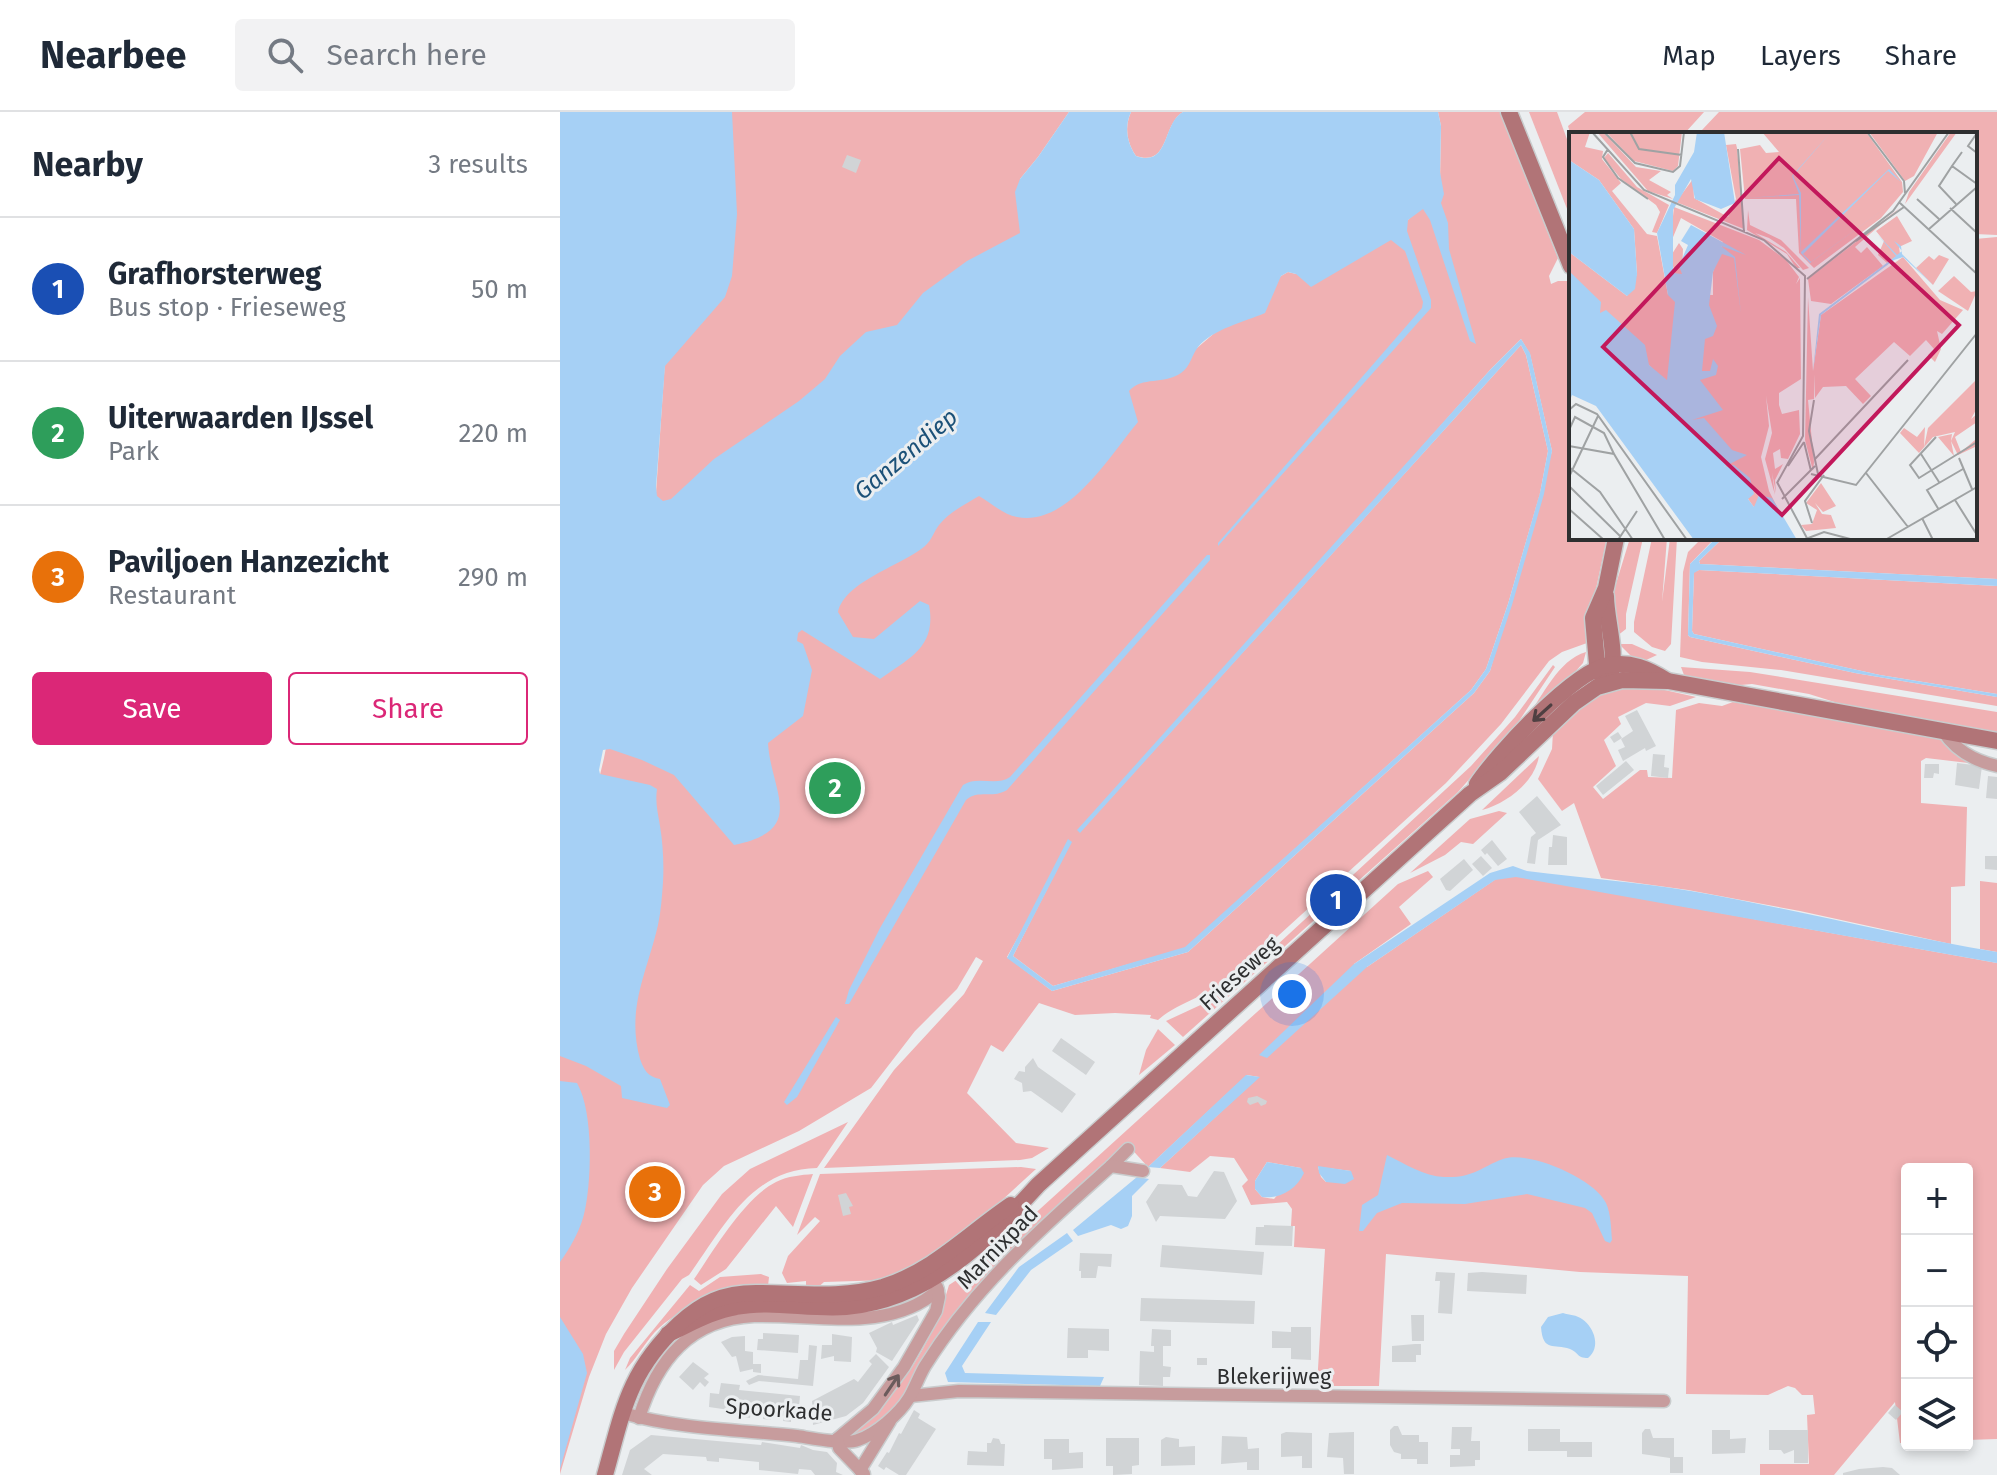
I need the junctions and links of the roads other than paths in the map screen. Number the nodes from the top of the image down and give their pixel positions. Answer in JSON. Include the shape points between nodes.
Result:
{"nodes":[{"id":1,"x":1509,"y":112,"type":"edge"},
{"id":2,"x":1569,"y":256,"type":"edge"},
{"id":3,"x":1616,"y":540,"type":"edge"},
{"id":4,"x":1606,"y":672,"type":"junction"},
{"id":5,"x":1943,"y":731,"type":"junction"},
{"id":6,"x":1997,"y":741,"type":"edge"},
{"id":7,"x":1997,"y":766,"type":"edge"},
{"id":8,"x":1128,"y":1149,"type":"dead end"},
{"id":9,"x":1111,"y":1166,"type":"junction"},
{"id":10,"x":1143,"y":1171,"type":"dead end"},
{"id":11,"x":933,"y":1279,"type":"junction"},
{"id":12,"x":834,"y":1307,"type":"junction"},
{"id":13,"x":911,"y":1396,"type":"junction"},
{"id":14,"x":1664,"y":1401,"type":"dead end"},
{"id":15,"x":894,"y":1415,"type":"junction"},
{"id":16,"x":631,"y":1416,"type":"junction"},
{"id":17,"x":837,"y":1439,"type":"junction"},
{"id":18,"x":862,"y":1473,"type":"edge"},
{"id":19,"x":605,"y":1475,"type":"edge"}],
"edges":[{"from":1,"to":2,"type":"main road"},
{"from":3,"to":4,"type":"main road","via":[[1606,588],[1593,618]]},
{"from":4,"to":5,"type":"main road"},
{"from":4,"to":11,"type":"main road","name":"Frieseweg","via":[[1038,1185],[997,1229]]},
{"from":5,"to":6,"type":"main road"},
{"from":5,"to":7,"type":"street","via":[[1965,753]]},
{"from":8,"to":9,"type":"street"},
{"from":9,"to":10,"type":"street"},
{"from":9,"to":13,"type":"street","name":"Marnixpad","via":[[973,1298],[923,1369]]},
{"from":11,"to":12,"type":"main road","name":"Frieseweg","via":[[889,1298]]},
{"from":17,"to":11,"type":"street","name":"Spoorkade","one_way":true,"via":[[890,1388],[936,1311]]},
{"from":12,"to":16,"type":"street","via":[[727,1319],[702,1329],[661,1365]]},
{"from":12,"to":16,"type":"main road","name":"Frieseweg","via":[[735,1307],[668,1334],[642,1365]]},
{"from":13,"to":14,"type":"street","name":"Blekerijweg","via":[[959,1391]]},
{"from":13,"to":15,"type":"street"},
{"from":15,"to":17,"type":"street","via":[[857,1441]]},
{"from":15,"to":18,"type":"street"},
{"from":16,"to":17,"type":"street","name":"Spoorkade"},
{"from":16,"to":19,"type":"main road"},
{"from":17,"to":18,"type":"street"}]}
